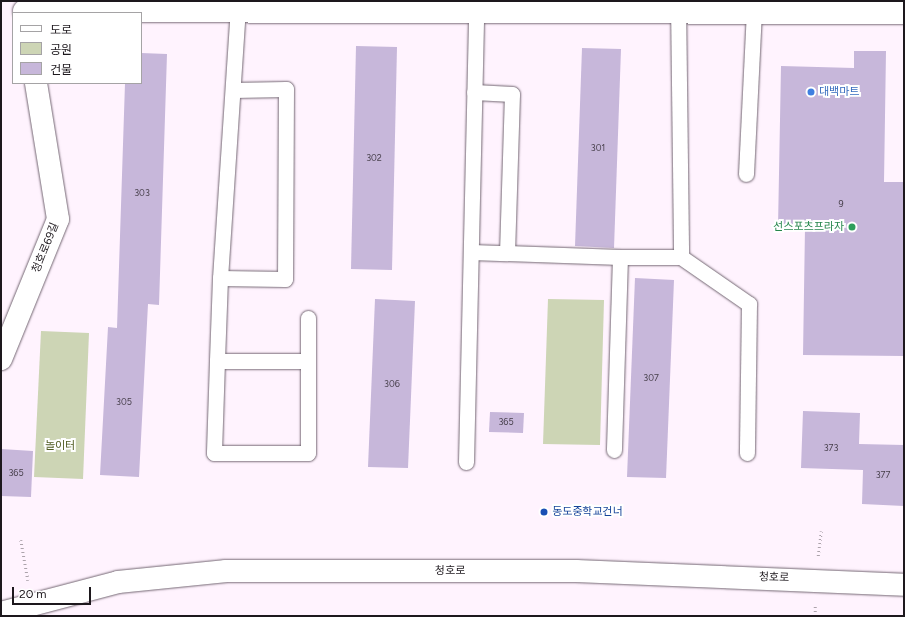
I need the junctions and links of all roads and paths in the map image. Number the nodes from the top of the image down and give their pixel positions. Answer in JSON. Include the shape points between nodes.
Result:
{"nodes":[{"id":1,"x":267,"y":5,"type":"edge"},
{"id":2,"x":430,"y":5,"type":"edge"},
{"id":3,"x":678,"y":6,"type":"edge"},
{"id":4,"x":877,"y":7,"type":"edge"},
{"id":5,"x":23,"y":8,"type":"edge"},
{"id":6,"x":476,"y":9,"type":"junction"},
{"id":7,"x":238,"y":10,"type":"junction"},
{"id":8,"x":754,"y":11,"type":"junction"},
{"id":9,"x":904,"y":12,"type":"edge"},
{"id":10,"x":36,"y":84,"type":"edge"},
{"id":11,"x":233,"y":90,"type":"junction"},
{"id":12,"x":474,"y":92,"type":"junction"},
{"id":13,"x":746,"y":174,"type":"dead end"},
{"id":14,"x":471,"y":252,"type":"junction"},
{"id":15,"x":507,"y":253,"type":"junction"},
{"id":16,"x":620,"y":256,"type":"junction"},
{"id":17,"x":681,"y":257,"type":"junction"},
{"id":18,"x":220,"y":278,"type":"junction"},
{"id":19,"x":308,"y":318,"type":"dead end"},
{"id":20,"x":1,"y":360,"type":"edge"},
{"id":21,"x":217,"y":361,"type":"junction"},
{"id":22,"x":308,"y":361,"type":"junction"},
{"id":23,"x":614,"y":450,"type":"dead end"},
{"id":24,"x":747,"y":452,"type":"dead end"},
{"id":25,"x":466,"y":462,"type":"dead end"},
{"id":26,"x":904,"y":585,"type":"edge"},
{"id":27,"x":1,"y":613,"type":"edge"}],
"edges":[{"from":1,"to":2,"type":"street"},
{"from":1,"to":7,"type":"street"},
{"from":2,"to":6,"type":"street"},
{"from":3,"to":6,"type":"street"},
{"from":3,"to":8,"type":"street"},
{"from":3,"to":17,"type":"lane"},
{"from":4,"to":8,"type":"street"},
{"from":4,"to":9,"type":"street"},
{"from":5,"to":7,"type":"street"},
{"from":6,"to":12,"type":"lane"},
{"from":7,"to":11,"type":"lane"},
{"from":8,"to":13,"type":"lane"},
{"from":10,"to":20,"type":"street","name":"청호로69길","via":[[58,219]]},
{"from":11,"to":18,"type":"lane"},
{"from":11,"to":18,"type":"lane","via":[[286,89],[285,279]]},
{"from":12,"to":14,"type":"lane"},
{"from":12,"to":15,"type":"lane","via":[[512,94]]},
{"from":14,"to":15,"type":"lane"},
{"from":14,"to":25,"type":"lane"},
{"from":15,"to":16,"type":"lane"},
{"from":16,"to":17,"type":"lane"},
{"from":16,"to":23,"type":"lane"},
{"from":17,"to":24,"type":"lane","via":[[749,304]]},
{"from":18,"to":21,"type":"lane"},
{"from":19,"to":22,"type":"lane"},
{"from":21,"to":22,"type":"lane"},
{"from":21,"to":22,"type":"lane","via":[[214,453],[308,453]]},
{"from":26,"to":27,"type":"street","name":"청호로","via":[[576,571],[226,571],[118,582]]}]}
